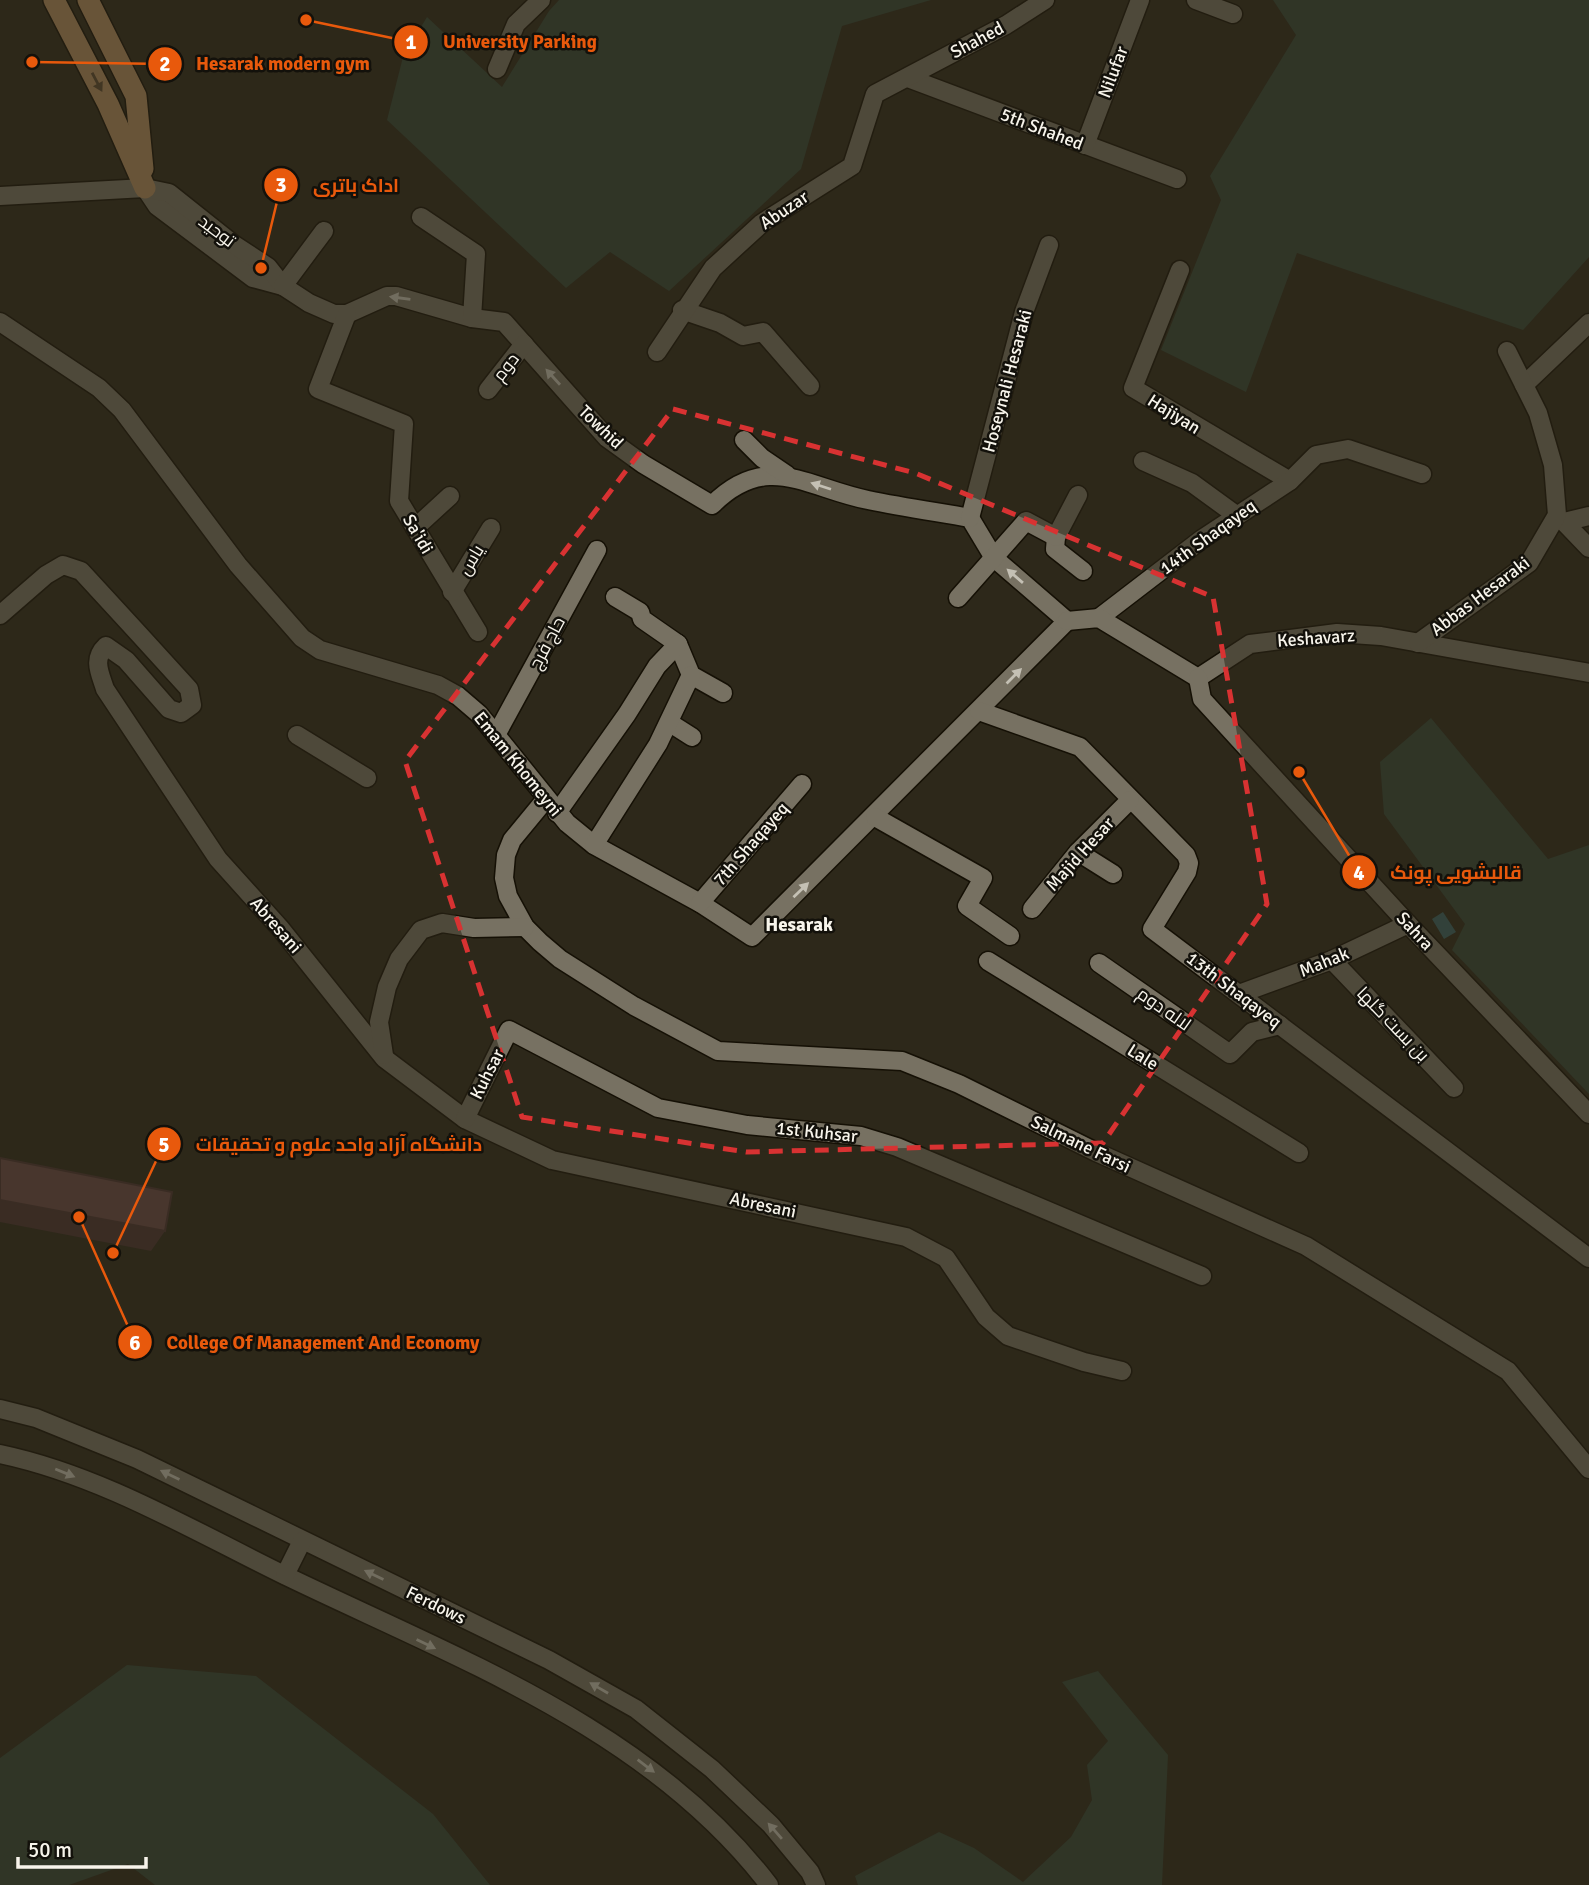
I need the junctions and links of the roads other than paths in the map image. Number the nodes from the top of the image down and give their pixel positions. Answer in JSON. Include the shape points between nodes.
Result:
{"nodes":[{"id":1,"x":54,"y":0,"type":"edge"},
{"id":2,"x":88,"y":0,"type":"edge"},
{"id":3,"x":541,"y":0,"type":"edge"},
{"id":4,"x":1045,"y":0,"type":"edge"},
{"id":5,"x":1140,"y":0,"type":"edge"},
{"id":6,"x":1196,"y":0,"type":"edge"},
{"id":7,"x":1233,"y":14,"type":"dead end"},
{"id":8,"x":497,"y":69,"type":"dead end"},
{"id":9,"x":908,"y":78,"type":"junction"},
{"id":10,"x":1085,"y":145,"type":"junction"},
{"id":11,"x":1177,"y":180,"type":"dead end"},
{"id":12,"x":145,"y":188,"type":"junction"},
{"id":13,"x":0,"y":196,"type":"edge"},
{"id":14,"x":421,"y":217,"type":"dead end"},
{"id":15,"x":324,"y":231,"type":"dead end"},
{"id":16,"x":1049,"y":245,"type":"dead end"},
{"id":17,"x":1180,"y":270,"type":"dead end"},
{"id":18,"x":283,"y":286,"type":"junction"},
{"id":19,"x":682,"y":310,"type":"junction"},
{"id":20,"x":347,"y":314,"type":"junction"},
{"id":21,"x":472,"y":318,"type":"junction"},
{"id":22,"x":0,"y":322,"type":"edge"},
{"id":23,"x":1589,"y":323,"type":"edge"},
{"id":24,"x":524,"y":344,"type":"junction"},
{"id":25,"x":1507,"y":351,"type":"dead end"},
{"id":26,"x":657,"y":352,"type":"dead end"},
{"id":27,"x":1524,"y":385,"type":"junction"},
{"id":28,"x":810,"y":386,"type":"dead end"},
{"id":29,"x":488,"y":390,"type":"dead end"},
{"id":30,"x":744,"y":440,"type":"dead end"},
{"id":31,"x":1143,"y":461,"type":"dead end"},
{"id":32,"x":1422,"y":474,"type":"dead end"},
{"id":33,"x":788,"y":475,"type":"junction"},
{"id":34,"x":1290,"y":481,"type":"junction"},
{"id":35,"x":1078,"y":495,"type":"dead end"},
{"id":36,"x":450,"y":496,"type":"dead end"},
{"id":37,"x":1236,"y":515,"type":"junction"},
{"id":38,"x":1589,"y":516,"type":"edge"},
{"id":39,"x":970,"y":518,"type":"junction"},
{"id":40,"x":415,"y":528,"type":"junction"},
{"id":41,"x":491,"y":528,"type":"dead end"},
{"id":42,"x":1056,"y":537,"type":"junction"},
{"id":43,"x":1589,"y":548,"type":"edge"},
{"id":44,"x":597,"y":550,"type":"dead end"},
{"id":45,"x":994,"y":558,"type":"junction"},
{"id":46,"x":1083,"y":571,"type":"dead end"},
{"id":47,"x":452,"y":592,"type":"junction"},
{"id":48,"x":615,"y":597,"type":"dead end"},
{"id":49,"x":958,"y":598,"type":"dead end"},
{"id":50,"x":0,"y":615,"type":"edge"},
{"id":51,"x":1099,"y":618,"type":"junction"},
{"id":52,"x":1067,"y":621,"type":"junction"},
{"id":53,"x":478,"y":632,"type":"dead end"},
{"id":54,"x":1418,"y":643,"type":"junction"},
{"id":55,"x":678,"y":644,"type":"junction"},
{"id":56,"x":1589,"y":673,"type":"edge"},
{"id":57,"x":691,"y":675,"type":"junction"},
{"id":58,"x":1198,"y":678,"type":"junction"},
{"id":59,"x":723,"y":693,"type":"dead end"},
{"id":60,"x":979,"y":711,"type":"junction"},
{"id":61,"x":670,"y":723,"type":"junction"},
{"id":62,"x":297,"y":734,"type":"dead end"},
{"id":63,"x":496,"y":735,"type":"junction"},
{"id":64,"x":692,"y":737,"type":"dead end"},
{"id":65,"x":367,"y":778,"type":"dead end"},
{"id":66,"x":802,"y":784,"type":"dead end"},
{"id":67,"x":1130,"y":800,"type":"junction"},
{"id":68,"x":551,"y":806,"type":"junction"},
{"id":69,"x":875,"y":817,"type":"junction"},
{"id":70,"x":594,"y":845,"type":"junction"},
{"id":71,"x":1079,"y":852,"type":"junction"},
{"id":72,"x":1113,"y":874,"type":"dead end"},
{"id":73,"x":700,"y":903,"type":"junction"},
{"id":74,"x":1032,"y":909,"type":"dead end"},
{"id":75,"x":1408,"y":924,"type":"junction"},
{"id":76,"x":525,"y":926,"type":"junction"},
{"id":77,"x":1010,"y":936,"type":"dead end"},
{"id":78,"x":1332,"y":960,"type":"junction"},
{"id":79,"x":988,"y":961,"type":"dead end"},
{"id":80,"x":1099,"y":963,"type":"dead end"},
{"id":81,"x":1239,"y":994,"type":"junction"},
{"id":82,"x":1280,"y":1025,"type":"junction"},
{"id":83,"x":509,"y":1030,"type":"joint"},
{"id":84,"x":384,"y":1058,"type":"junction"},
{"id":85,"x":1454,"y":1088,"type":"dead end"},
{"id":86,"x":1589,"y":1114,"type":"edge"},
{"id":87,"x":465,"y":1119,"type":"junction"},
{"id":88,"x":1299,"y":1153,"type":"dead end"},
{"id":89,"x":1589,"y":1258,"type":"edge"},
{"id":90,"x":1202,"y":1276,"type":"dead end"},
{"id":91,"x":1122,"y":1371,"type":"dead end"},
{"id":92,"x":0,"y":1409,"type":"edge"},
{"id":93,"x":0,"y":1454,"type":"edge"},
{"id":94,"x":1589,"y":1469,"type":"edge"},
{"id":95,"x":302,"y":1541,"type":"junction"},
{"id":96,"x":285,"y":1575,"type":"junction"},
{"id":97,"x":769,"y":1885,"type":"edge"},
{"id":98,"x":816,"y":1885,"type":"edge"}],
"edges":[{"from":1,"to":12,"type":"main road","one_way":true},
{"from":2,"to":12,"type":"main road","via":[[136,96]]},
{"from":3,"to":8,"type":"street","via":[[516,24]]},
{"from":4,"to":9,"type":"street","name":"Shahed"},
{"from":5,"to":10,"type":"street","name":"Nilufar"},
{"from":6,"to":7,"type":"street"},
{"from":9,"to":10,"type":"street","name":"5th Shahed"},
{"from":9,"to":19,"type":"street","name":"Abuzar","via":[[875,94],[852,166],[762,223],[713,268]]},
{"from":10,"to":11,"type":"street","name":"5th Shahed"},
{"from":12,"to":13,"type":"street"},
{"from":12,"to":18,"type":"street","name":"توحید","via":[[170,192],[268,267]]},
{"from":14,"to":21,"type":"street","via":[[476,254]]},
{"from":15,"to":18,"type":"street"},
{"from":16,"to":39,"type":"street","name":"Hoseynali Hesaraki","via":[[1024,312]]},
{"from":17,"to":34,"type":"street","name":"Hajiyan","via":[[1133,388]]},
{"from":18,"to":20,"type":"street","via":[[334,314]]},
{"from":19,"to":26,"type":"street","name":"Abuzar"},
{"from":19,"to":28,"type":"street","via":[[743,336],[763,332]]},
{"from":21,"to":20,"type":"street","name":"Towhid","one_way":true,"via":[[396,296]]},
{"from":20,"to":40,"type":"street","name":"Sa'idi","via":[[318,389],[404,424],[399,501]]},
{"from":21,"to":24,"type":"street","name":"Towhid","via":[[504,322]]},
{"from":22,"to":63,"type":"street","name":"Emam Khomeyni","via":[[116,404],[238,565],[302,638],[347,660],[438,685],[479,714]]},
{"from":23,"to":27,"type":"street"},
{"from":24,"to":29,"type":"street","name":"دوم"},
{"from":33,"to":24,"type":"street","name":"Towhid","one_way":true,"via":[[744,481],[712,505],[607,438]]},
{"from":25,"to":27,"type":"street","name":"Abbas Hesaraki"},
{"from":27,"to":54,"type":"street","name":"Abbas Hesaraki","via":[[1538,413],[1553,465],[1557,515],[1530,563]]},
{"from":30,"to":33,"type":"street"},
{"from":31,"to":37,"type":"street","via":[[1192,483]]},
{"from":32,"to":34,"type":"street","name":"14th Shaqayeq","via":[[1348,449],[1317,455]]},
{"from":39,"to":33,"type":"street","name":"Towhid","one_way":true,"via":[[865,500]]},
{"from":34,"to":37,"type":"street","name":"14th Shaqayeq"},
{"from":35,"to":42,"type":"street"},
{"from":36,"to":40,"type":"street"},
{"from":37,"to":51,"type":"street","name":"14th Shaqayeq"},
{"from":38,"to":43,"type":"street","via":[[1564,522]]},
{"from":39,"to":45,"type":"street"},
{"from":40,"to":47,"type":"street","name":"Sa'idi"},
{"from":41,"to":47,"type":"street","name":"یاس"},
{"from":42,"to":45,"type":"street","via":[[1026,521]]},
{"from":42,"to":46,"type":"street","via":[[1055,549]]},
{"from":44,"to":63,"type":"street","name":"حاج فرج"},
{"from":45,"to":49,"type":"street"},
{"from":52,"to":45,"type":"street","one_way":true},
{"from":47,"to":53,"type":"street","name":"Sa'idi"},
{"from":48,"to":55,"type":"street"},
{"from":50,"to":84,"type":"street","name":"Abresani","via":[[63,565],[81,571],[189,689],[192,705],[181,713],[169,709],[127,660],[106,646],[98,653],[105,689],[218,859],[281,929]]},
{"from":51,"to":52,"type":"street"},
{"from":51,"to":58,"type":"street"},
{"from":60,"to":52,"type":"street","name":"Emam Khomeyni","one_way":true},
{"from":54,"to":56,"type":"street","name":"Keshavarz"},
{"from":54,"to":58,"type":"street","name":"Keshavarz","via":[[1337,633],[1250,643]]},
{"from":55,"to":57,"type":"street"},
{"from":55,"to":68,"type":"street","name":"Salmane Farsi","via":[[620,709]]},
{"from":57,"to":59,"type":"street"},
{"from":57,"to":61,"type":"street"},
{"from":58,"to":75,"type":"street","name":"Sahra","via":[[1202,699]]},
{"from":60,"to":67,"type":"street","name":"13th Shaqayeq","via":[[1080,747]]},
{"from":60,"to":69,"type":"street","name":"Emam Khomeyni"},
{"from":61,"to":64,"type":"street"},
{"from":61,"to":70,"type":"street"},
{"from":62,"to":65,"type":"street"},
{"from":63,"to":68,"type":"street","name":"Emam Khomeyni"},
{"from":66,"to":73,"type":"street","name":"7th Shaqayeq"},
{"from":67,"to":71,"type":"street","name":"Majid Hesar"},
{"from":67,"to":81,"type":"street","name":"13th Shaqayeq","via":[[1189,863],[1152,929]]},
{"from":68,"to":70,"type":"street","name":"Emam Khomeyni"},
{"from":68,"to":76,"type":"street","name":"Salmane Farsi","via":[[512,840],[506,855],[508,896]]},
{"from":73,"to":69,"type":"street","name":"Emam Khomeyni","one_way":true,"via":[[752,937]]},
{"from":69,"to":77,"type":"street","via":[[983,878],[967,906]]},
{"from":70,"to":73,"type":"street","name":"Emam Khomeyni"},
{"from":71,"to":72,"type":"street"},
{"from":71,"to":74,"type":"street","name":"Majid Hesar"},
{"from":75,"to":78,"type":"street","name":"Mahak"},
{"from":75,"to":86,"type":"street","name":"Sahra"},
{"from":76,"to":84,"type":"street","via":[[474,928],[442,923],[421,930],[399,958],[387,987],[379,1022]]},
{"from":76,"to":94,"type":"street","name":"Salmane Farsi","via":[[560,958],[634,1006],[718,1051],[902,1061],[1306,1246],[1508,1371]]},
{"from":78,"to":81,"type":"street","name":"Mahak"},
{"from":78,"to":85,"type":"street","name":"بن بست گلها"},
{"from":79,"to":88,"type":"street","name":"Lale"},
{"from":80,"to":82,"type":"street","name":"لاله دوم","via":[[1230,1054],[1252,1032]]},
{"from":81,"to":82,"type":"street","name":"13th Shaqayeq"},
{"from":82,"to":89,"type":"street","name":"13th Shaqayeq"},
{"from":83,"to":87,"type":"street","name":"Kuhsar"},
{"from":83,"to":90,"type":"street","name":"1st Kuhsar","via":[[658,1108],[747,1125],[873,1139]]},
{"from":84,"to":87,"type":"street","name":"Abresani"},
{"from":87,"to":91,"type":"street","name":"Abresani","via":[[552,1160],[906,1237],[946,1258],[986,1317],[1008,1336]]},
{"from":95,"to":92,"type":"street","name":"Ferdows","one_way":true,"via":[[137,1459],[36,1418]]},
{"from":93,"to":96,"type":"street","one_way":true,"via":[[40,1462],[121,1496]]},
{"from":95,"to":96,"type":"street"},
{"from":98,"to":95,"type":"street","name":"Ferdows","one_way":true,"via":[[771,1825],[722,1778],[636,1709],[549,1660]]},
{"from":96,"to":97,"type":"street","one_way":true,"via":[[532,1695],[612,1741],[687,1797],[742,1850]]}]}
